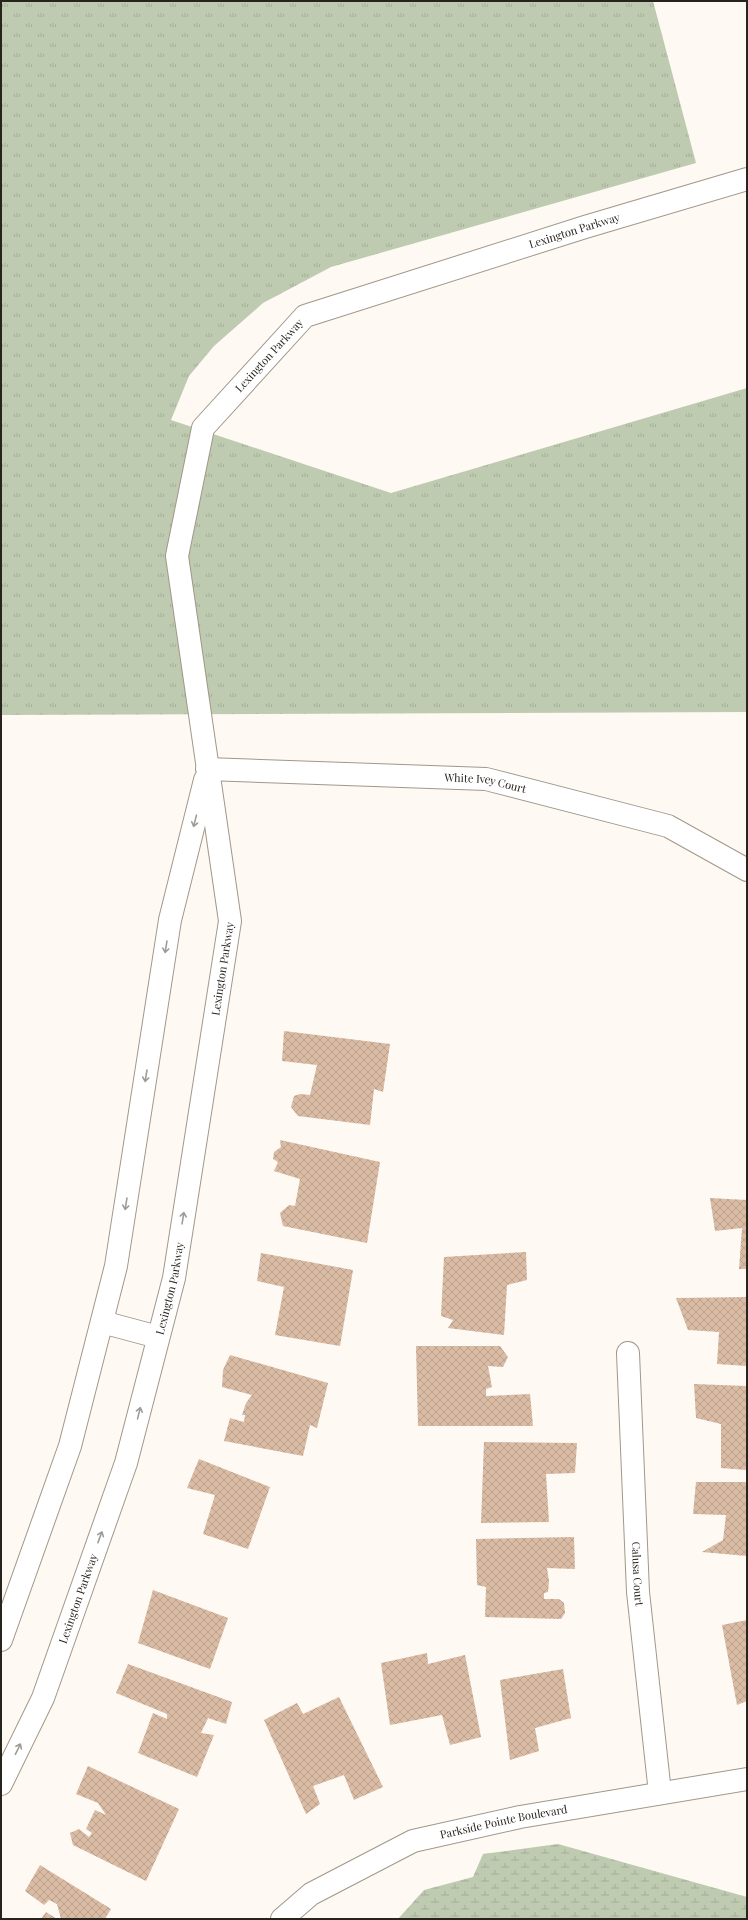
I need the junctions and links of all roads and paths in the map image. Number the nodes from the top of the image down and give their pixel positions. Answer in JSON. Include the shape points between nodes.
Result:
{"nodes":[{"id":1,"x":747,"y":179,"type":"edge"},
{"id":2,"x":207,"y":769,"type":"junction"},
{"id":3,"x":747,"y":870,"type":"edge"},
{"id":4,"x":102,"y":1322,"type":"junction"},
{"id":5,"x":158,"y":1337,"type":"junction"},
{"id":6,"x":628,"y":1353,"type":"dead end"},
{"id":7,"x":1,"y":1640,"type":"edge"},
{"id":8,"x":747,"y":1779,"type":"edge"},
{"id":9,"x":1,"y":1784,"type":"edge"},
{"id":10,"x":660,"y":1793,"type":"junction"},
{"id":11,"x":282,"y":1919,"type":"edge"}],
"edges":[{"from":1,"to":2,"type":"street","name":"Lexington Parkway","via":[[585,227],[305,316],[204,428],[177,556]]},
{"from":2,"to":3,"type":"street","name":"White Ivey Court","via":[[486,779],[668,826]]},
{"from":2,"to":4,"type":"street","name":"Lexington Parkway","one_way":true,"via":[[170,920],[116,1266]]},
{"from":5,"to":2,"type":"street","name":"Lexington Parkway","one_way":true,"via":[[174,1278],[230,921]]},
{"from":4,"to":5,"type":"street"},
{"from":4,"to":7,"type":"street","name":"Lexington Parkway","via":[[70,1446]]},
{"from":9,"to":5,"type":"street","name":"Lexington Parkway","one_way":true,"via":[[43,1698],[126,1463]]},
{"from":6,"to":10,"type":"street","name":"Calusa Court","via":[[638,1592]]},
{"from":8,"to":10,"type":"street","name":"Parkside Pointe Boulevard"},
{"from":10,"to":11,"type":"street","name":"Parkside Pointe Boulevard","via":[[520,1817],[414,1841],[311,1894]]}]}
